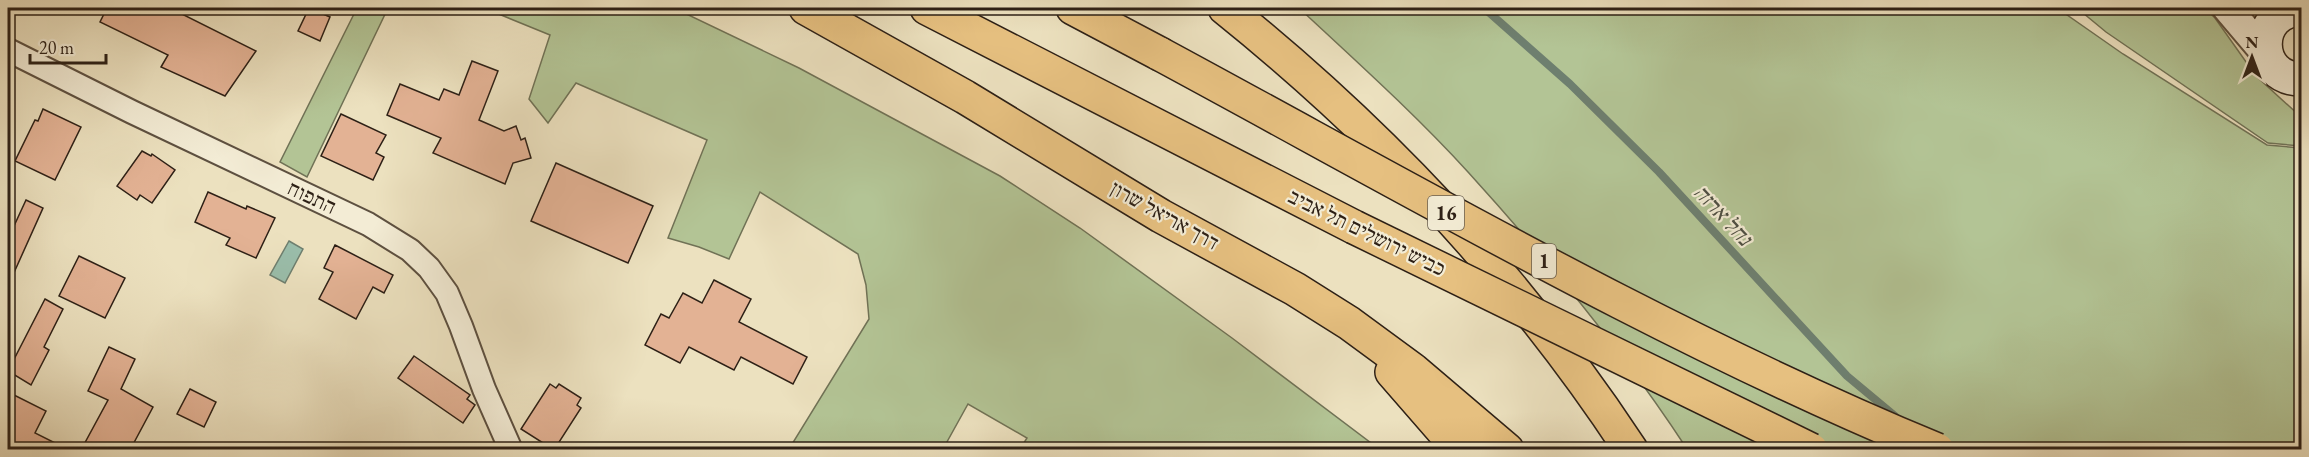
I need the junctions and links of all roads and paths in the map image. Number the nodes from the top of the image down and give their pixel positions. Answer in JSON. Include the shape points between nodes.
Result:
{"nodes":[{"id":1,"x":806,"y":8,"type":"edge"},
{"id":2,"x":927,"y":8,"type":"edge"},
{"id":3,"x":1073,"y":8,"type":"edge"},
{"id":4,"x":1225,"y":8,"type":"edge"},
{"id":5,"x":2227,"y":8,"type":"edge"},
{"id":6,"x":2301,"y":9,"type":"edge"},
{"id":7,"x":8,"y":50,"type":"edge"},
{"id":8,"x":2266,"y":54,"type":"junction"},
{"id":9,"x":2298,"y":82,"type":"edge"},
{"id":10,"x":1349,"y":323,"type":"junction"},
{"id":11,"x":511,"y":450,"type":"edge"},
{"id":12,"x":1460,"y":450,"type":"edge"},
{"id":13,"x":1506,"y":450,"type":"edge"},
{"id":14,"x":1631,"y":450,"type":"edge"},
{"id":15,"x":1811,"y":450,"type":"edge"},
{"id":16,"x":1937,"y":450,"type":"edge"}],
"edges":[{"from":1,"to":10,"type":"highway","name":"דרך אריאל שרון"},
{"from":2,"to":15,"type":"highway","name":"כביש ירושלים תל אביב","bridge":true,"via":[[1354,227]]},
{"from":3,"to":16,"type":"highway","number":"1","bridge":true,"via":[[1630,306]]},
{"from":4,"to":14,"type":"highway","number":"16","via":[[1320,88],[1434,200],[1523,301]]},
{"from":5,"to":8,"type":"street"},
{"from":6,"to":8,"type":"main road","via":[[2286,12],[2273,22],[2265,37]]},
{"from":7,"to":11,"type":"street","name":"התפוח","via":[[368,224],[410,249],[434,274],[451,301]]},
{"from":8,"to":9,"type":"main road","via":[[2275,69]]},
{"from":10,"to":12,"type":"highway"},
{"from":10,"to":13,"type":"highway","name":"דרך אריאל שרון","via":[[1451,400]]}]}
